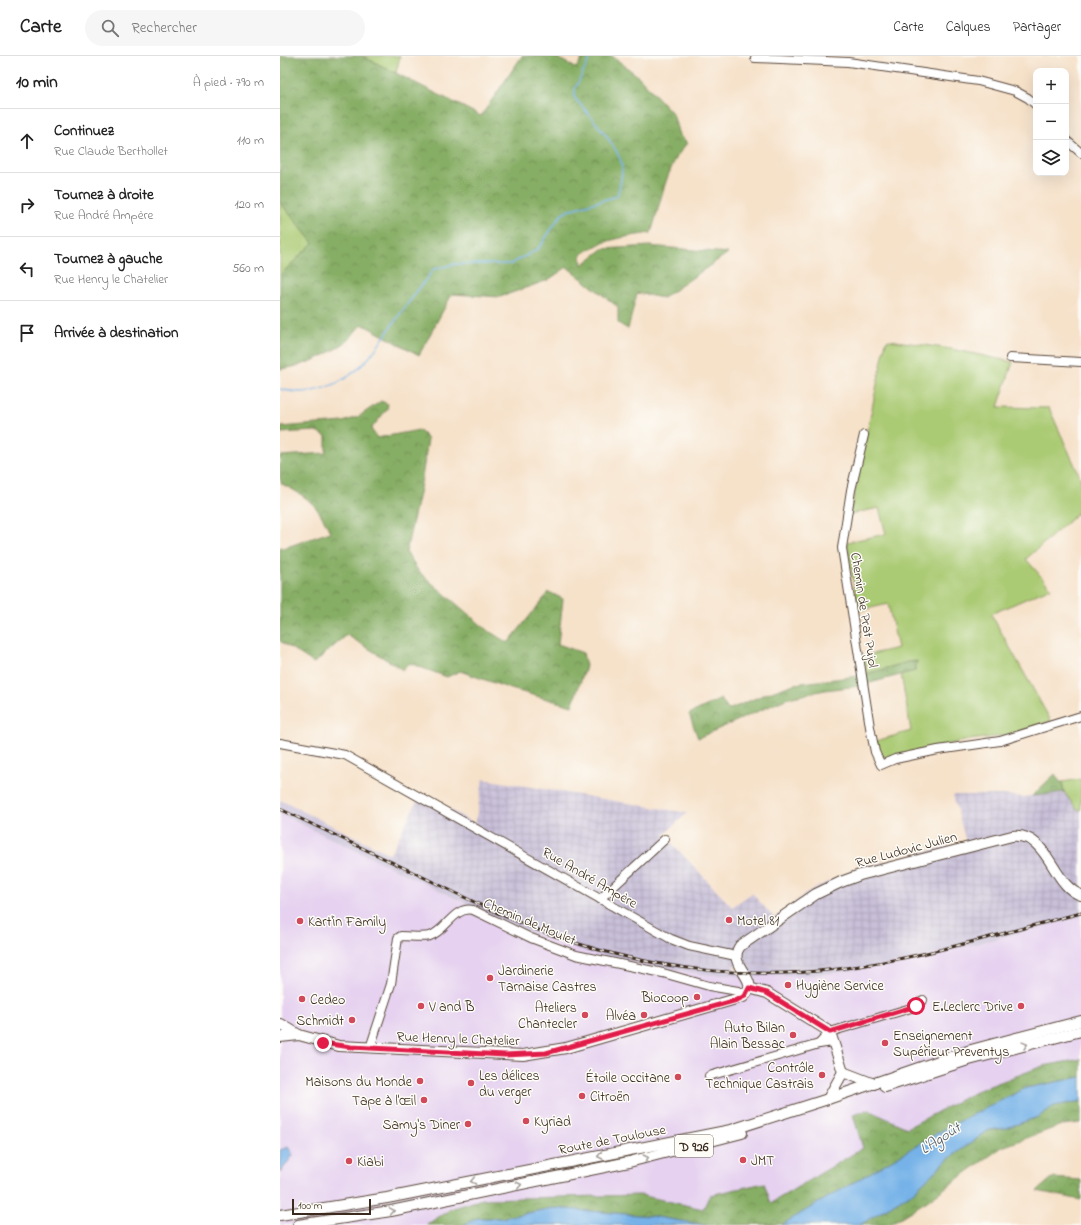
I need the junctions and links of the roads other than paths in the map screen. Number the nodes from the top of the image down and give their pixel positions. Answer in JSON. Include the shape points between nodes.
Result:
{"nodes":[{"id":1,"x":755,"y":58,"type":"dead end"},
{"id":2,"x":1034,"y":104,"type":"edge"},
{"id":3,"x":1069,"y":143,"type":"edge"},
{"id":4,"x":1081,"y":153,"type":"edge"},
{"id":5,"x":1010,"y":358,"type":"dead end"},
{"id":6,"x":1081,"y":362,"type":"edge"},
{"id":7,"x":864,"y":435,"type":"dead end"},
{"id":8,"x":1081,"y":716,"type":"edge"},
{"id":9,"x":280,"y":743,"type":"edge"},
{"id":10,"x":665,"y":839,"type":"dead end"},
{"id":11,"x":1081,"y":895,"type":"edge"},
{"id":12,"x":600,"y":899,"type":"junction"},
{"id":13,"x":736,"y":956,"type":"junction"},
{"id":14,"x":747,"y":991,"type":"junction"},
{"id":15,"x":923,"y":1000,"type":"dead end"},
{"id":16,"x":1081,"y":1021,"type":"edge"},
{"id":17,"x":280,"y":1026,"type":"edge"},
{"id":18,"x":1081,"y":1031,"type":"edge"},
{"id":19,"x":299,"y":1035,"type":"junction"},
{"id":20,"x":280,"y":1037,"type":"edge"},
{"id":21,"x":832,"y":1037,"type":"junction"},
{"id":22,"x":370,"y":1048,"type":"junction"},
{"id":23,"x":843,"y":1072,"type":"junction"},
{"id":24,"x":709,"y":1076,"type":"dead end"},
{"id":25,"x":874,"y":1084,"type":"junction"},
{"id":26,"x":828,"y":1099,"type":"junction"},
{"id":27,"x":280,"y":1215,"type":"edge"},
{"id":28,"x":298,"y":1225,"type":"edge"}],
"edges":[{"from":1,"to":2,"type":"street","via":[[848,62],[978,82],[1015,90]]},
{"from":3,"to":4,"type":"street"},
{"from":5,"to":6,"type":"street"},
{"from":7,"to":8,"type":"street","name":"Chemin de Prat Pujol","via":[[849,501],[842,548],[870,727],[875,752],[881,765],[895,759],[958,746],[1000,741]]},
{"from":9,"to":12,"type":"street","name":"Rue André Ampère","via":[[345,755]]},
{"from":10,"to":12,"type":"street"},
{"from":11,"to":13,"type":"main road","name":"Rue Ludovic Julien","via":[[1070,889],[1035,842],[1024,837],[1012,836],[860,875],[839,883],[816,894],[742,944]]},
{"from":12,"to":13,"type":"street","name":"Rue André Ampère","via":[[671,939],[689,946]]},
{"from":13,"to":14,"type":"main road","via":[[738,965],[748,978]]},
{"from":14,"to":21,"type":"main road","via":[[767,993]]},
{"from":14,"to":22,"type":"main road","name":"Rue Henry le Chatelier","via":[[737,1000],[546,1053],[505,1055]]},
{"from":14,"to":22,"type":"street","name":"Chemin de Moulet","via":[[709,986],[663,973],[576,955],[531,938],[473,910],[467,910],[458,914],[431,936],[398,938],[391,984]]},
{"from":15,"to":21,"type":"street","via":[[910,1008]]},
{"from":16,"to":25,"type":"main road","name":"Route de Toulouse","number":"D 926","via":[[971,1050]]},
{"from":17,"to":19,"type":"main road","name":"Rue Henry le Chatelier"},
{"from":28,"to":18,"type":"main road","name":"Route de Toulouse","number":"D 926","one_way":true,"via":[[391,1211],[629,1162],[734,1136],[965,1061]]},
{"from":19,"to":20,"type":"main road","name":"Rue Henry le Chatelier"},
{"from":19,"to":22,"type":"main road","name":"Rue Henry le Chatelier","via":[[331,1045]]},
{"from":21,"to":23,"type":"main road"},
{"from":21,"to":24,"type":"street","via":[[820,1044]]},
{"from":23,"to":25,"type":"main road"},
{"from":23,"to":26,"type":"main road"},
{"from":25,"to":26,"type":"main road","name":"Route de Toulouse","number":"D 926"},
{"from":26,"to":27,"type":"main road","name":"Route de Toulouse","number":"D 926","one_way":true,"via":[[731,1130],[387,1198]]}]}
